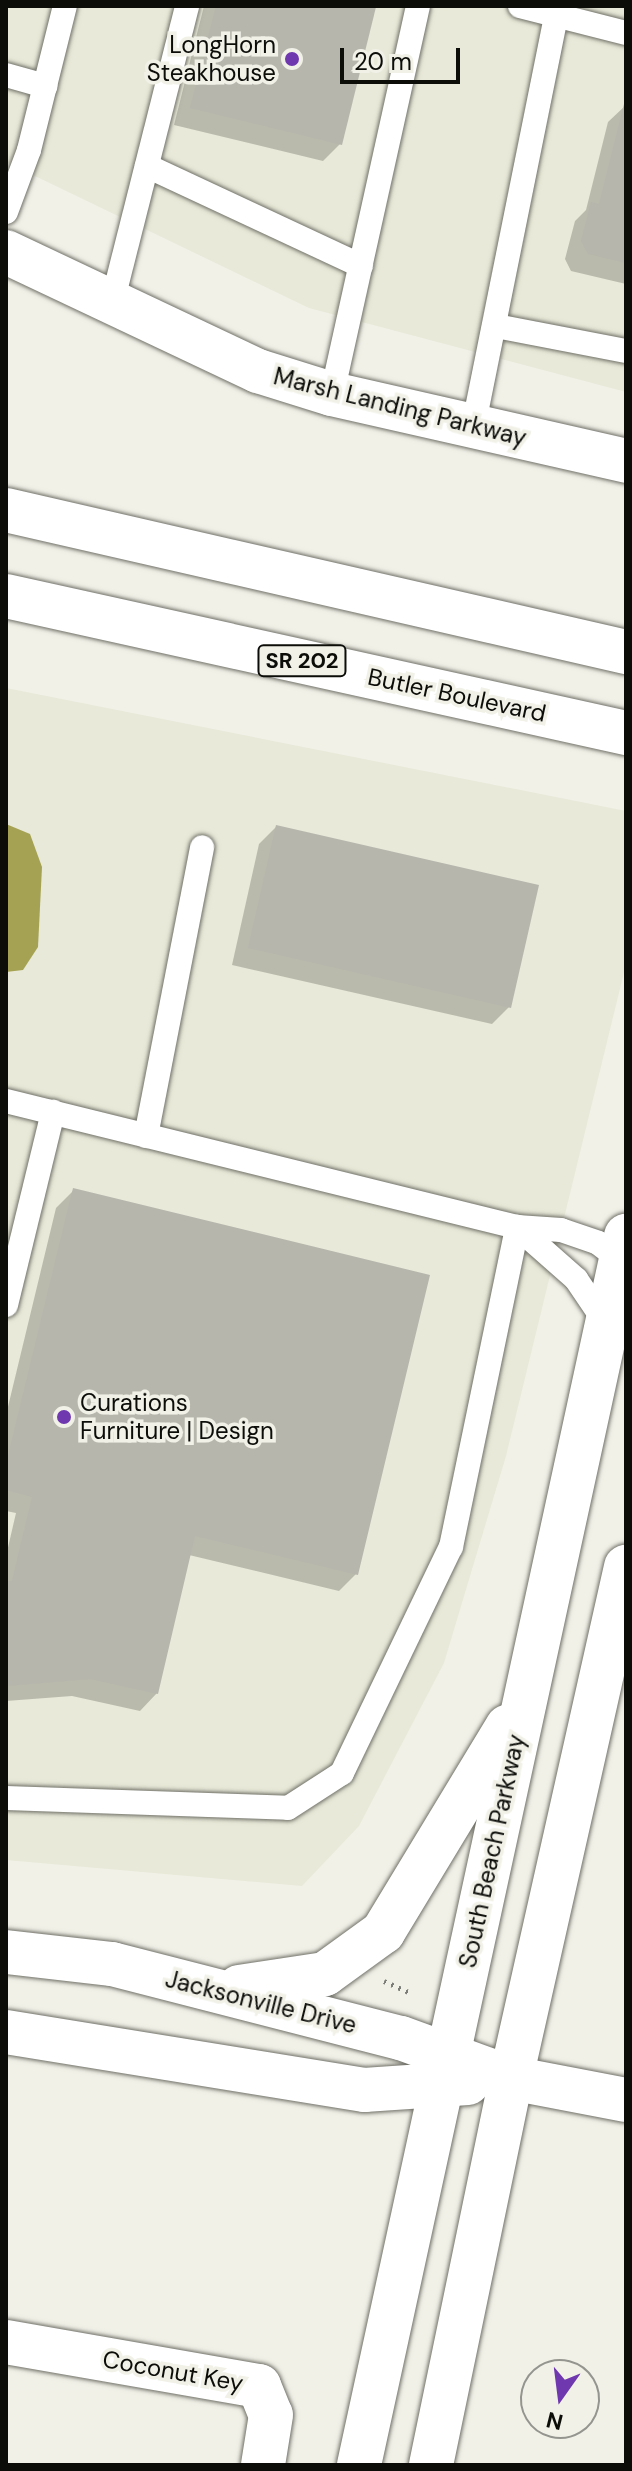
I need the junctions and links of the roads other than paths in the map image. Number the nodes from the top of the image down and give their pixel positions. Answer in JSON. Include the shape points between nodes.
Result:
{"nodes":[{"id":1,"x":65,"y":6,"type":"edge"},
{"id":2,"x":187,"y":6,"type":"edge"},
{"id":3,"x":418,"y":6,"type":"edge"},
{"id":4,"x":520,"y":6,"type":"edge"},
{"id":5,"x":556,"y":16,"type":"junction"},
{"id":6,"x":626,"y":33,"type":"edge"},
{"id":7,"x":6,"y":75,"type":"edge"},
{"id":8,"x":45,"y":86,"type":"junction"},
{"id":9,"x":147,"y":166,"type":"junction"},
{"id":10,"x":6,"y":212,"type":"edge"},
{"id":11,"x":6,"y":252,"type":"edge"},
{"id":12,"x":361,"y":266,"type":"junction"},
{"id":13,"x":112,"y":303,"type":"junction"},
{"id":14,"x":496,"y":326,"type":"junction"},
{"id":15,"x":626,"y":351,"type":"edge"},
{"id":16,"x":332,"y":394,"type":"junction"},
{"id":17,"x":473,"y":428,"type":"junction"},
{"id":18,"x":626,"y":461,"type":"edge"},
{"id":19,"x":6,"y":491,"type":"edge"},
{"id":20,"x":6,"y":510,"type":"edge"},
{"id":21,"x":262,"y":570,"type":"junction"},
{"id":22,"x":6,"y":596,"type":"edge"},
{"id":23,"x":619,"y":650,"type":"edge"},
{"id":24,"x":612,"y":730,"type":"edge"},
{"id":25,"x":202,"y":847,"type":"dead end"},
{"id":26,"x":6,"y":1101,"type":"edge"},
{"id":27,"x":53,"y":1112,"type":"junction"},
{"id":28,"x":146,"y":1136,"type":"junction"},
{"id":29,"x":517,"y":1227,"type":"junction"},
{"id":30,"x":624,"y":1254,"type":"edge"},
{"id":31,"x":6,"y":1305,"type":"edge"},
{"id":32,"x":607,"y":1325,"type":"junction"},
{"id":33,"x":626,"y":1567,"type":"edge"},
{"id":34,"x":527,"y":1694,"type":"junction"},
{"id":35,"x":6,"y":1798,"type":"edge"},
{"id":36,"x":6,"y":1952,"type":"edge"},
{"id":37,"x":213,"y":1990,"type":"junction"},
{"id":38,"x":6,"y":2032,"type":"edge"},
{"id":39,"x":444,"y":2070,"type":"junction"},
{"id":40,"x":511,"y":2078,"type":"junction"},
{"id":41,"x":626,"y":2100,"type":"edge"},
{"id":42,"x":6,"y":2342,"type":"edge"},
{"id":43,"x":263,"y":2465,"type":"edge"},
{"id":44,"x":359,"y":2465,"type":"edge"},
{"id":45,"x":431,"y":2465,"type":"edge"}],
"edges":[{"from":1,"to":8,"type":"lane"},
{"from":2,"to":9,"type":"lane"},
{"from":3,"to":12,"type":"lane"},
{"from":4,"to":5,"type":"lane"},
{"from":5,"to":6,"type":"lane"},
{"from":5,"to":14,"type":"lane"},
{"from":7,"to":8,"type":"lane"},
{"from":8,"to":10,"type":"lane"},
{"from":9,"to":12,"type":"lane"},
{"from":9,"to":13,"type":"lane"},
{"from":11,"to":13,"type":"main road","name":"Marsh Landing Parkway"},
{"from":12,"to":16,"type":"lane"},
{"from":13,"to":16,"type":"main road","name":"Marsh Landing Parkway","via":[[258,371]]},
{"from":14,"to":15,"type":"lane"},
{"from":14,"to":17,"type":"lane"},
{"from":16,"to":17,"type":"main road","name":"Marsh Landing Parkway"},
{"from":17,"to":18,"type":"main road","name":"Marsh Landing Parkway"},
{"from":19,"to":21,"type":"main road"},
{"from":20,"to":21,"type":"main road"},
{"from":21,"to":23,"type":"main road"},
{"from":22,"to":24,"type":"main road","name":"Butler Boulevard","number":"SR 202"},
{"from":25,"to":28,"type":"lane"},
{"from":26,"to":27,"type":"lane"},
{"from":27,"to":28,"type":"lane"},
{"from":27,"to":31,"type":"lane"},
{"from":28,"to":29,"type":"lane"},
{"from":29,"to":30,"type":"lane","via":[[561,1230]]},
{"from":29,"to":32,"type":"lane","via":[[576,1279]]},
{"from":29,"to":35,"type":"lane","via":[[451,1547],[342,1773],[288,1808]]},
{"from":30,"to":32,"type":"main road","name":"South Beach Parkway"},
{"from":32,"to":34,"type":"main road","name":"South Beach Parkway"},
{"from":33,"to":40,"type":"main road"},
{"from":34,"to":37,"type":"main road","via":[[383,1932],[325,1974]]},
{"from":34,"to":39,"type":"main road","name":"South Beach Parkway"},
{"from":36,"to":37,"type":"main road","name":"Jacksonville Drive","via":[[112,1964]]},
{"from":37,"to":39,"type":"main road","name":"Jacksonville Drive"},
{"from":38,"to":39,"type":"main road","name":"Jacksonville Drive","via":[[364,2090]]},
{"from":39,"to":40,"type":"main road","name":"Jacksonville Drive"},
{"from":39,"to":44,"type":"main road","name":"South Beach Parkway"},
{"from":40,"to":41,"type":"main road","name":"Jacksonville Drive"},
{"from":40,"to":45,"type":"main road"},
{"from":42,"to":43,"type":"main road","name":"Coconut Key","via":[[259,2386],[271,2415]]}]}
